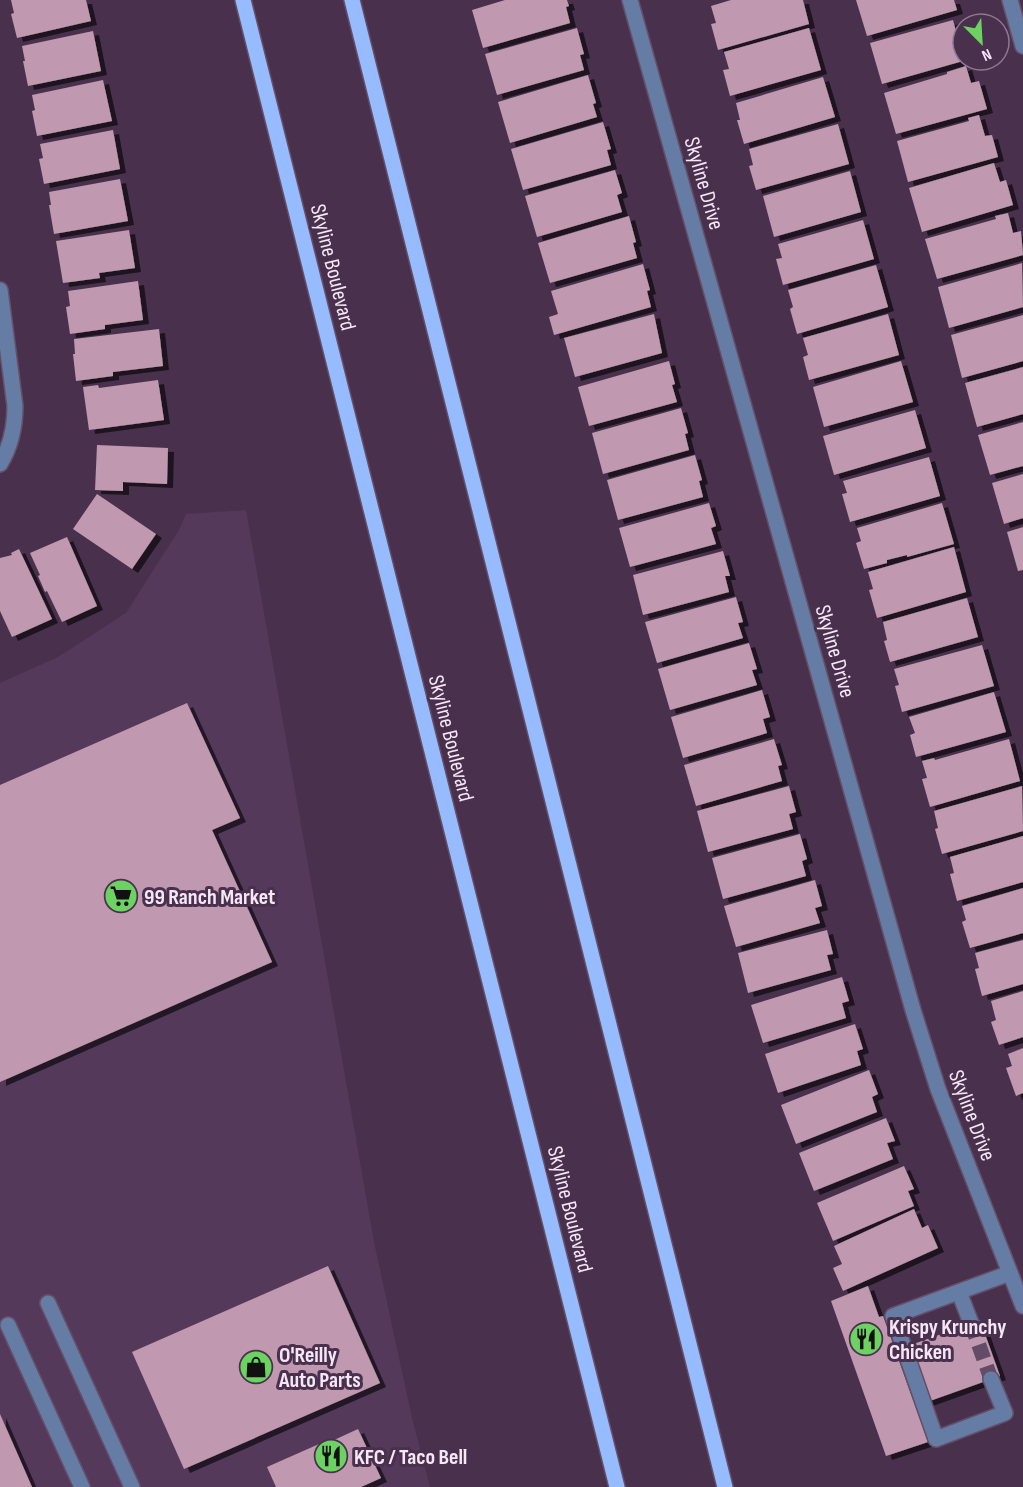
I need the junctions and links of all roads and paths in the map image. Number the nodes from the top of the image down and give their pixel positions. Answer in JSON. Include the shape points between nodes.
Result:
{"nodes":[{"id":1,"x":243,"y":0,"type":"edge"},
{"id":2,"x":352,"y":0,"type":"edge"},
{"id":3,"x":630,"y":0,"type":"edge"},
{"id":4,"x":1010,"y":0,"type":"edge"},
{"id":5,"x":1023,"y":46,"type":"edge"},
{"id":6,"x":0,"y":290,"type":"edge"},
{"id":7,"x":0,"y":464,"type":"edge"},
{"id":8,"x":1010,"y":1273,"type":"junction"},
{"id":9,"x":959,"y":1292,"type":"junction"},
{"id":10,"x":48,"y":1303,"type":"dead end"},
{"id":11,"x":1023,"y":1306,"type":"edge"},
{"id":12,"x":971,"y":1323,"type":"tunnel mouth"},
{"id":13,"x":8,"y":1325,"type":"dead end"},
{"id":14,"x":991,"y":1379,"type":"tunnel mouth"},
{"id":15,"x":82,"y":1487,"type":"edge"},
{"id":16,"x":132,"y":1487,"type":"edge"},
{"id":17,"x":617,"y":1487,"type":"edge"},
{"id":18,"x":725,"y":1487,"type":"edge"}],
"edges":[{"from":1,"to":17,"type":"main road","name":"Skyline Boulevard"},
{"from":2,"to":18,"type":"main road"},
{"from":3,"to":8,"type":"street","name":"Skyline Drive","via":[[913,1010],[938,1089]]},
{"from":4,"to":5,"type":"street"},
{"from":6,"to":7,"type":"street","via":[[15,414],[11,440]]},
{"from":8,"to":9,"type":"street"},
{"from":8,"to":11,"type":"street","name":"Skyline Drive"},
{"from":9,"to":12,"type":"street"},
{"from":9,"to":14,"type":"street","via":[[893,1316],[936,1439],[1005,1413]]},
{"from":10,"to":16,"type":"street"},
{"from":13,"to":15,"type":"street"}]}
